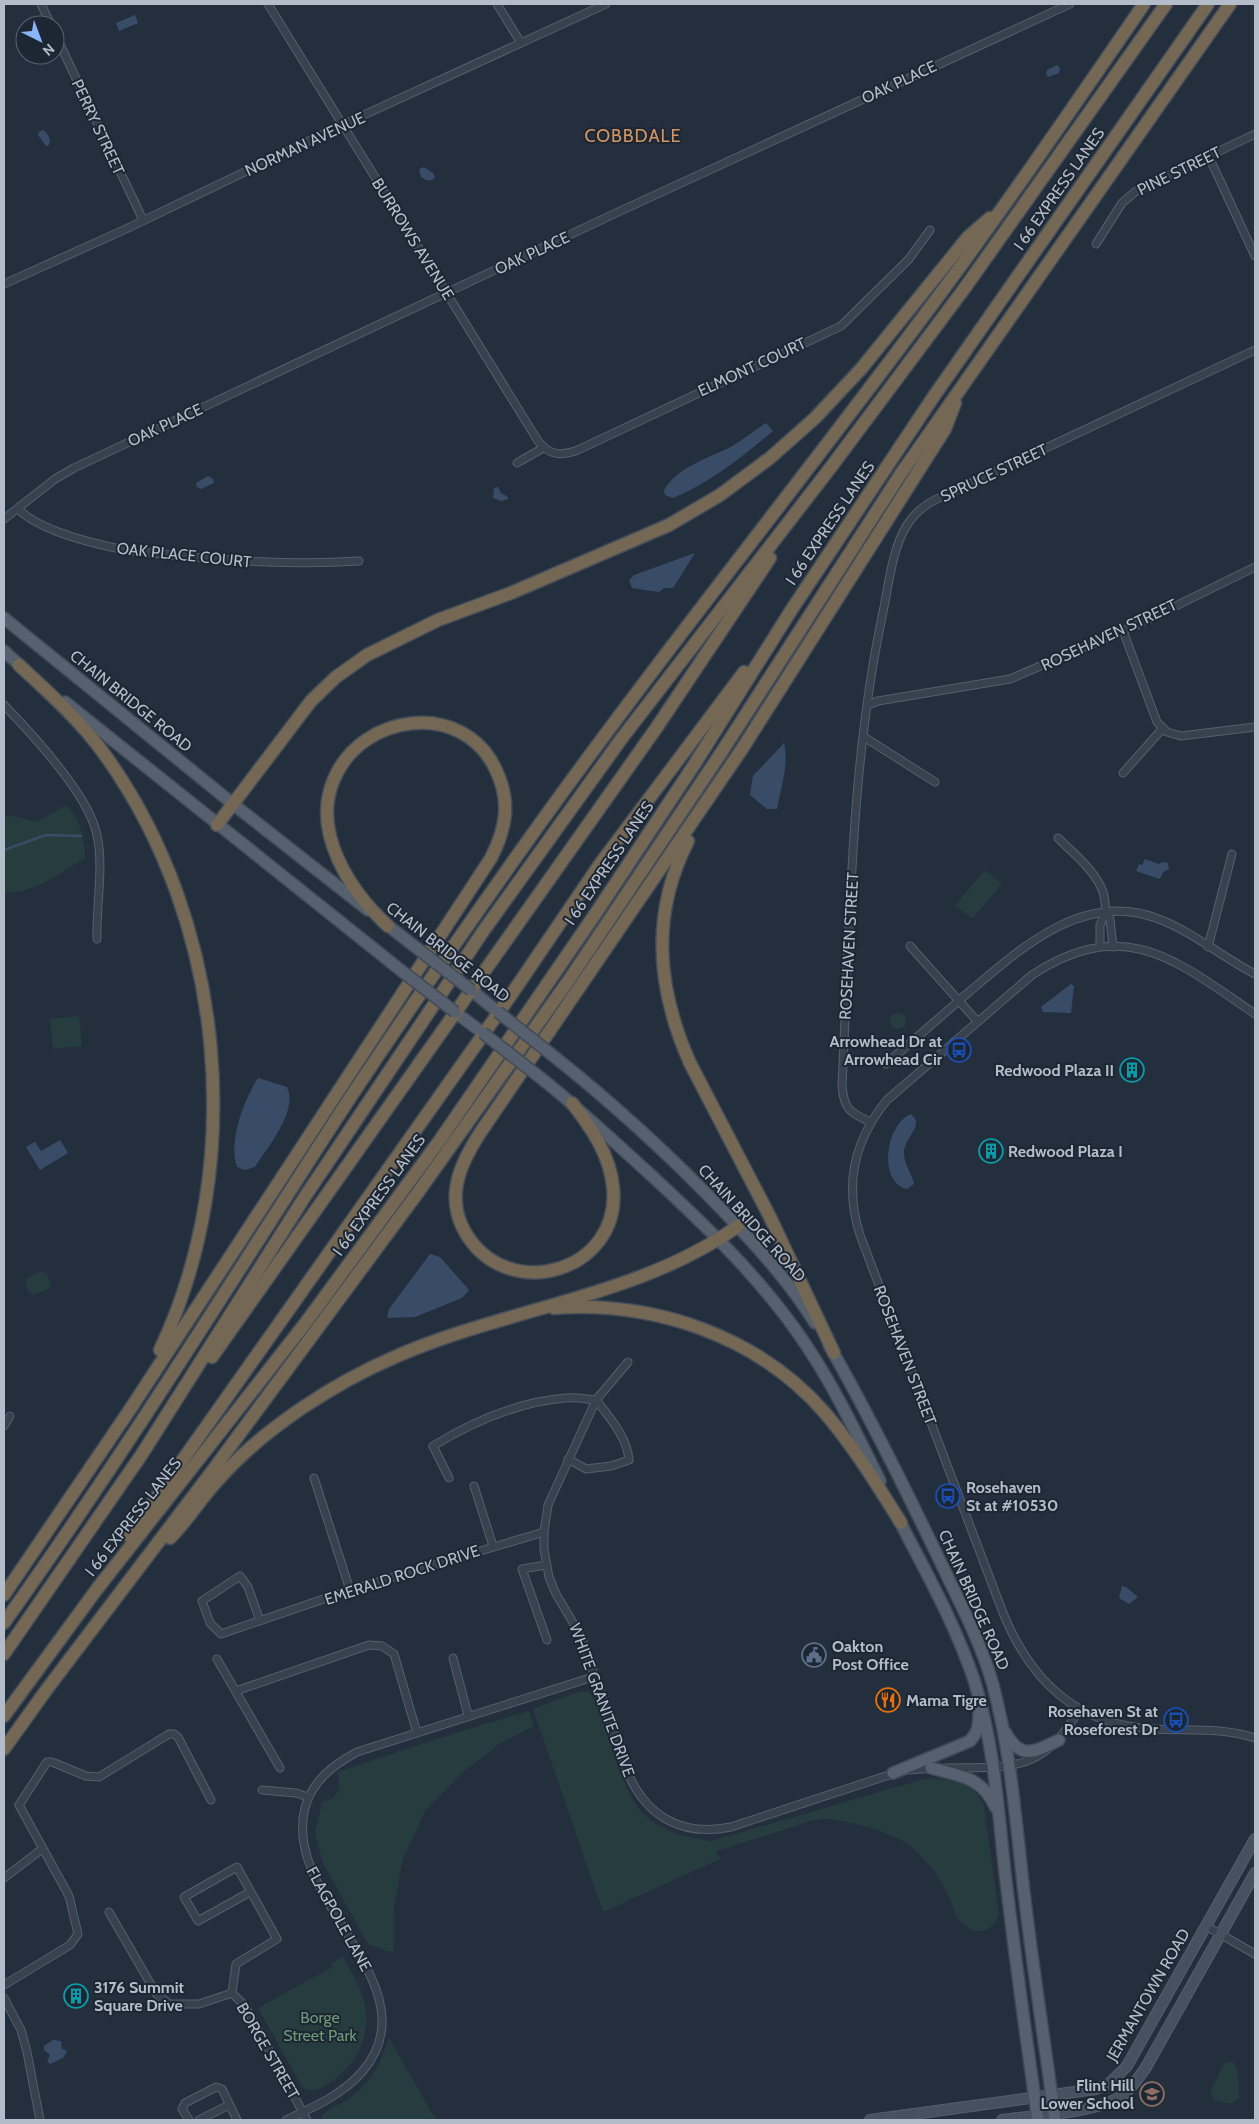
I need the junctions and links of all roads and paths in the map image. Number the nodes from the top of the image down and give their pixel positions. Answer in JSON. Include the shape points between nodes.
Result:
{"nodes":[{"id":1,"x":268,"y":4,"type":"edge"},
{"id":2,"x":497,"y":4,"type":"edge"},
{"id":3,"x":606,"y":4,"type":"edge"},
{"id":4,"x":1070,"y":4,"type":"edge"},
{"id":5,"x":1144,"y":4,"type":"edge"},
{"id":6,"x":1166,"y":4,"type":"edge"},
{"id":7,"x":1208,"y":4,"type":"edge"},
{"id":8,"x":1230,"y":4,"type":"edge"},
{"id":9,"x":521,"y":43,"type":"junction"},
{"id":10,"x":65,"y":55,"type":"edge"},
{"id":11,"x":342,"y":125,"type":"junction"},
{"id":12,"x":1255,"y":134,"type":"edge"},
{"id":13,"x":1210,"y":157,"type":"junction"},
{"id":14,"x":1010,"y":200,"type":"junction"},
{"id":15,"x":143,"y":220,"type":"junction"},
{"id":16,"x":930,"y":230,"type":"dead end"},
{"id":17,"x":1096,"y":244,"type":"dead end"},
{"id":18,"x":1255,"y":256,"type":"edge"},
{"id":19,"x":4,"y":284,"type":"edge"},
{"id":20,"x":446,"y":293,"type":"junction"},
{"id":21,"x":1255,"y":350,"type":"edge"},
{"id":22,"x":962,"y":384,"type":"junction"},
{"id":23,"x":543,"y":448,"type":"junction"},
{"id":24,"x":518,"y":463,"type":"dead end"},
{"id":25,"x":831,"y":467,"type":"junction"},
{"id":26,"x":18,"y":509,"type":"junction"},
{"id":27,"x":4,"y":519,"type":"edge"},
{"id":28,"x":359,"y":561,"type":"dead end"},
{"id":29,"x":1255,"y":567,"type":"edge"},
{"id":30,"x":792,"y":610,"type":"junction"},
{"id":31,"x":4,"y":618,"type":"edge"},
{"id":32,"x":1123,"y":631,"type":"junction"},
{"id":33,"x":4,"y":651,"type":"edge"},
{"id":34,"x":19,"y":665,"type":"junction"},
{"id":35,"x":4,"y":705,"type":"edge"},
{"id":36,"x":868,"y":705,"type":"junction"},
{"id":37,"x":1255,"y":726,"type":"edge"},
{"id":38,"x":1162,"y":728,"type":"junction"},
{"id":39,"x":864,"y":737,"type":"junction"},
{"id":40,"x":742,"y":748,"type":"junction"},
{"id":41,"x":1123,"y":773,"type":"dead end"},
{"id":42,"x":934,"y":782,"type":"dead end"},
{"id":43,"x":233,"y":804,"type":"junction"},
{"id":44,"x":217,"y":825,"type":"junction"},
{"id":45,"x":1058,"y":838,"type":"dead end"},
{"id":46,"x":1232,"y":854,"type":"dead end"},
{"id":47,"x":1106,"y":911,"type":"junction"},
{"id":48,"x":388,"y":926,"type":"junction"},
{"id":49,"x":97,"y":939,"type":"dead end"},
{"id":50,"x":910,"y":946,"type":"dead end"},
{"id":51,"x":1100,"y":947,"type":"junction"},
{"id":52,"x":1113,"y":947,"type":"junction"},
{"id":53,"x":1208,"y":947,"type":"junction"},
{"id":54,"x":1255,"y":974,"type":"edge"},
{"id":55,"x":471,"y":990,"type":"junction"},
{"id":56,"x":959,"y":1001,"type":"junction"},
{"id":57,"x":456,"y":1012,"type":"junction"},
{"id":58,"x":498,"y":1012,"type":"junction"},
{"id":59,"x":1255,"y":1014,"type":"edge"},
{"id":60,"x":977,"y":1022,"type":"junction"},
{"id":61,"x":483,"y":1034,"type":"junction"},
{"id":62,"x":886,"y":1064,"type":"dead end"},
{"id":63,"x":572,"y":1102,"type":"junction"},
{"id":64,"x":870,"y":1122,"type":"junction"},
{"id":65,"x":738,"y":1226,"type":"junction"},
{"id":66,"x":719,"y":1239,"type":"junction"},
{"id":67,"x":527,"y":1311,"type":"junction"},
{"id":68,"x":834,"y":1353,"type":"junction"},
{"id":69,"x":628,"y":1362,"type":"dead end"},
{"id":70,"x":596,"y":1400,"type":"junction"},
{"id":71,"x":130,"y":1408,"type":"junction"},
{"id":72,"x":10,"y":1416,"type":"dead end"},
{"id":73,"x":4,"y":1426,"type":"edge"},
{"id":74,"x":142,"y":1454,"type":"junction"},
{"id":75,"x":568,"y":1459,"type":"junction"},
{"id":76,"x":314,"y":1478,"type":"dead end"},
{"id":77,"x":449,"y":1478,"type":"dead end"},
{"id":78,"x":474,"y":1486,"type":"dead end"},
{"id":79,"x":901,"y":1523,"type":"junction"},
{"id":80,"x":544,"y":1532,"type":"junction"},
{"id":81,"x":493,"y":1546,"type":"junction"},
{"id":82,"x":546,"y":1565,"type":"junction"},
{"id":83,"x":139,"y":1567,"type":"junction"},
{"id":84,"x":97,"y":1590,"type":"junction"},
{"id":85,"x":350,"y":1590,"type":"junction"},
{"id":86,"x":4,"y":1595,"type":"edge"},
{"id":87,"x":260,"y":1621,"type":"junction"},
{"id":88,"x":4,"y":1623,"type":"edge"},
{"id":89,"x":547,"y":1640,"type":"dead end"},
{"id":90,"x":4,"y":1654,"type":"edge"},
{"id":91,"x":453,"y":1658,"type":"dead end"},
{"id":92,"x":217,"y":1659,"type":"dead end"},
{"id":93,"x":596,"y":1676,"type":"junction"},
{"id":94,"x":236,"y":1691,"type":"junction"},
{"id":95,"x":977,"y":1692,"type":"junction"},
{"id":96,"x":1079,"y":1710,"type":"junction"},
{"id":97,"x":468,"y":1715,"type":"junction"},
{"id":98,"x":4,"y":1716,"type":"edge"},
{"id":99,"x":1002,"y":1726,"type":"junction"},
{"id":100,"x":417,"y":1733,"type":"junction"},
{"id":101,"x":1255,"y":1738,"type":"edge"},
{"id":102,"x":1059,"y":1740,"type":"junction"},
{"id":103,"x":4,"y":1750,"type":"edge"},
{"id":104,"x":1009,"y":1766,"type":"junction"},
{"id":105,"x":280,"y":1768,"type":"dead end"},
{"id":106,"x":931,"y":1768,"type":"junction"},
{"id":107,"x":994,"y":1768,"type":"junction"},
{"id":108,"x":893,"y":1773,"type":"junction"},
{"id":109,"x":262,"y":1790,"type":"dead end"},
{"id":110,"x":308,"y":1797,"type":"junction"},
{"id":111,"x":212,"y":1800,"type":"dead end"},
{"id":112,"x":998,"y":1814,"type":"junction"},
{"id":113,"x":1255,"y":1839,"type":"edge"},
{"id":114,"x":42,"y":1849,"type":"junction"},
{"id":115,"x":1255,"y":1873,"type":"edge"},
{"id":116,"x":4,"y":1878,"type":"edge"},
{"id":117,"x":250,"y":1892,"type":"junction"},
{"id":118,"x":109,"y":1912,"type":"dead end"},
{"id":119,"x":1206,"y":1926,"type":"junction"},
{"id":120,"x":1221,"y":1934,"type":"junction"},
{"id":121,"x":1255,"y":1954,"type":"edge"},
{"id":122,"x":4,"y":1984,"type":"edge"},
{"id":123,"x":232,"y":1993,"type":"junction"},
{"id":124,"x":4,"y":1998,"type":"edge"},
{"id":125,"x":1052,"y":2096,"type":"junction"},
{"id":126,"x":1034,"y":2098,"type":"junction"},
{"id":127,"x":229,"y":2105,"type":"junction"},
{"id":128,"x":303,"y":2112,"type":"junction"},
{"id":129,"x":1055,"y":2116,"type":"edge"},
{"id":130,"x":1038,"y":2118,"type":"edge"},
{"id":131,"x":40,"y":2120,"type":"edge"},
{"id":132,"x":189,"y":2120,"type":"edge"},
{"id":133,"x":199,"y":2120,"type":"edge"},
{"id":134,"x":238,"y":2120,"type":"edge"},
{"id":135,"x":286,"y":2120,"type":"edge"},
{"id":136,"x":307,"y":2120,"type":"edge"},
{"id":137,"x":870,"y":2120,"type":"edge"},
{"id":138,"x":1002,"y":2120,"type":"edge"}],
"edges":[{"from":1,"to":11,"type":"street","name":"BURROWS AVENUE"},
{"from":2,"to":9,"type":"street"},
{"from":3,"to":9,"type":"street","name":"NORMAN AVENUE"},
{"from":4,"to":20,"type":"street","name":"OAK PLACE"},
{"from":5,"to":14,"type":"highway"},
{"from":6,"to":25,"type":"highway","name":"I 66 EXPRESS LANES","via":[[964,289]]},
{"from":7,"to":30,"type":"highway","name":"I 66 EXPRESS LANES","via":[[932,399]]},
{"from":8,"to":22,"type":"highway"},
{"from":9,"to":11,"type":"street","name":"NORMAN AVENUE"},
{"from":10,"to":15,"type":"street","name":"PERRY STREET"},
{"from":11,"to":15,"type":"street","name":"NORMAN AVENUE"},
{"from":11,"to":20,"type":"street","name":"BURROWS AVENUE"},
{"from":12,"to":13,"type":"street","name":"PINE STREET"},
{"from":13,"to":17,"type":"street","name":"PINE STREET","via":[[1131,194]]},
{"from":13,"to":18,"type":"street"},
{"from":14,"to":43,"type":"highway","via":[[968,237],[861,368],[815,418],[770,458],[720,495],[669,525],[511,593],[438,620],[366,655],[336,676],[311,701]]},
{"from":14,"to":88,"type":"highway","via":[[506,870],[359,1084],[119,1456]]},
{"from":15,"to":19,"type":"street","name":"NORMAN AVENUE"},
{"from":16,"to":23,"type":"street","name":"ELMONT COURT","via":[[909,259],[841,326],[578,450],[560,455]]},
{"from":20,"to":23,"type":"street","name":"BURROWS AVENUE"},
{"from":20,"to":26,"type":"street","name":"OAK PLACE","via":[[74,468]]},
{"from":21,"to":36,"type":"street","name":"SPRUCE STREET","via":[[935,500],[917,512],[902,535],[893,566]]},
{"from":22,"to":40,"type":"highway","via":[[945,429]]},
{"from":22,"to":83,"type":"highway","via":[[569,980],[419,1191]]},
{"from":23,"to":24,"type":"street"},
{"from":25,"to":55,"type":"highway","via":[[657,727]]},
{"from":25,"to":74,"type":"highway","name":"I 66 EXPRESS LANES","via":[[622,738],[484,930],[304,1198]]},
{"from":26,"to":27,"type":"street","name":"OAK PLACE"},
{"from":26,"to":28,"type":"street","name":"OAK PLACE COURT","via":[[25,516],[62,532],[125,550],[264,562],[317,564]]},
{"from":29,"to":32,"type":"street","name":"ROSEHAVEN STREET"},
{"from":30,"to":58,"type":"highway","via":[[768,636],[606,856]]},
{"from":30,"to":84,"type":"highway","name":"I 66 EXPRESS LANES","via":[[602,904],[440,1140],[304,1325]]},
{"from":31,"to":43,"type":"main road","name":"CHAIN BRIDGE ROAD"},
{"from":32,"to":36,"type":"street","name":"ROSEHAVEN STREET","via":[[1010,679]]},
{"from":32,"to":38,"type":"street"},
{"from":33,"to":34,"type":"main road","name":"CHAIN BRIDGE ROAD"},
{"from":34,"to":44,"type":"main road","name":"CHAIN BRIDGE ROAD"},
{"from":34,"to":71,"type":"highway","via":[[86,731],[120,776],[145,818],[180,901],[198,964],[206,1013],[213,1097],[212,1133],[199,1236],[172,1324]]},
{"from":35,"to":49,"type":"street","via":[[68,780],[91,816],[99,846]]},
{"from":36,"to":39,"type":"street","name":"ROSEHAVEN STREET"},
{"from":37,"to":38,"type":"street","via":[[1181,736]]},
{"from":38,"to":41,"type":"street"},
{"from":39,"to":42,"type":"street"},
{"from":39,"to":64,"type":"street","name":"ROSEHAVEN STREET","via":[[856,820],[842,1086],[845,1105]]},
{"from":40,"to":63,"type":"highway","via":[[462,1163],[455,1195],[460,1222],[478,1249],[506,1268],[540,1273],[570,1265],[592,1250],[607,1227],[614,1200],[611,1174],[595,1135]]},
{"from":40,"to":68,"type":"highway","via":[[687,843],[672,878],[662,934],[662,974],[683,1048],[770,1217]]},
{"from":43,"to":44,"type":"highway"},
{"from":43,"to":48,"type":"main road","name":"CHAIN BRIDGE ROAD"},
{"from":44,"to":57,"type":"main road","name":"CHAIN BRIDGE ROAD","bridge":true},
{"from":45,"to":47,"type":"street","via":[[1098,882],[1104,893]]},
{"from":46,"to":53,"type":"street"},
{"from":47,"to":51,"type":"street","via":[[1100,925]]},
{"from":47,"to":52,"type":"street"},
{"from":47,"to":53,"type":"street","via":[[1133,912],[1156,918]]},
{"from":47,"to":56,"type":"street","via":[[1076,918],[1035,939]]},
{"from":48,"to":55,"type":"main road","name":"CHAIN BRIDGE ROAD","bridge":true},
{"from":48,"to":71,"type":"highway","via":[[358,892],[337,856],[329,827],[328,802],[335,778],[349,756],[380,732],[424,722],[455,728],[472,739],[497,770],[506,815],[501,839],[475,885]]},
{"from":50,"to":56,"type":"street"},
{"from":51,"to":52,"type":"street"},
{"from":51,"to":60,"type":"street","via":[[1067,955],[1032,974]]},
{"from":52,"to":59,"type":"street","via":[[1141,949],[1175,961]]},
{"from":53,"to":54,"type":"street"},
{"from":55,"to":57,"type":"highway"},
{"from":55,"to":58,"type":"main road","name":"CHAIN BRIDGE ROAD"},
{"from":56,"to":60,"type":"street"},
{"from":56,"to":62,"type":"street"},
{"from":57,"to":61,"type":"main road","name":"CHAIN BRIDGE ROAD"},
{"from":57,"to":74,"type":"highway"},
{"from":58,"to":61,"type":"highway"},
{"from":58,"to":65,"type":"main road","name":"CHAIN BRIDGE ROAD","bridge":true,"via":[[635,1125]]},
{"from":60,"to":64,"type":"street","via":[[898,1089]]},
{"from":61,"to":63,"type":"main road","name":"CHAIN BRIDGE ROAD","bridge":true},
{"from":61,"to":84,"type":"highway","via":[[132,1532]]},
{"from":63,"to":66,"type":"main road","name":"CHAIN BRIDGE ROAD"},
{"from":64,"to":96,"type":"street","name":"ROSEHAVEN STREET","via":[[852,1180],[853,1209],[860,1235],[1012,1633],[1038,1675]]},
{"from":65,"to":66,"type":"highway"},
{"from":65,"to":68,"type":"main road","name":"CHAIN BRIDGE ROAD","via":[[796,1296]]},
{"from":66,"to":67,"type":"highway","via":[[668,1265],[609,1287]]},
{"from":66,"to":79,"type":"main road","name":"CHAIN BRIDGE ROAD","via":[[770,1296],[814,1356],[845,1409]]},
{"from":67,"to":79,"type":"highway","via":[[590,1307],[654,1314],[688,1323],[741,1346],[794,1383],[825,1413]]},
{"from":67,"to":83,"type":"highway","via":[[396,1356],[314,1402],[246,1451],[179,1529]]},
{"from":68,"to":99,"type":"main road","name":"CHAIN BRIDGE ROAD","via":[[883,1443],[967,1618],[992,1683]]},
{"from":69,"to":70,"type":"street","name":"WHITE GRANITE DRIVE"},
{"from":70,"to":75,"type":"street","name":"WHITE GRANITE DRIVE"},
{"from":70,"to":75,"type":"street","via":[[616,1426],[629,1460],[586,1469]]},
{"from":70,"to":77,"type":"street","via":[[566,1398],[534,1404],[494,1416],[449,1436],[433,1446]]},
{"from":71,"to":86,"type":"highway"},
{"from":72,"to":73,"type":"street"},
{"from":74,"to":90,"type":"highway","name":"I 66 EXPRESS LANES"},
{"from":75,"to":80,"type":"street","name":"WHITE GRANITE DRIVE","via":[[548,1505]]},
{"from":76,"to":85,"type":"street"},
{"from":78,"to":81,"type":"street"},
{"from":79,"to":95,"type":"main road","name":"CHAIN BRIDGE ROAD","via":[[957,1637]]},
{"from":80,"to":81,"type":"street","name":"EMERALD ROCK DRIVE"},
{"from":80,"to":82,"type":"street","name":"WHITE GRANITE DRIVE"},
{"from":81,"to":85,"type":"street","name":"EMERALD ROCK DRIVE"},
{"from":82,"to":89,"type":"street","via":[[522,1569]]},
{"from":82,"to":93,"type":"street","name":"WHITE GRANITE DRIVE","via":[[556,1594],[581,1636]]},
{"from":83,"to":103,"type":"highway"},
{"from":84,"to":98,"type":"highway","name":"I 66 EXPRESS LANES"},
{"from":85,"to":87,"type":"street","name":"EMERALD ROCK DRIVE"},
{"from":87,"to":87,"type":"street","name":"EMERALD ROCK DRIVE","via":[[221,1634],[210,1623],[202,1601],[240,1576],[248,1587]]},
{"from":91,"to":97,"type":"street"},
{"from":92,"to":94,"type":"street"},
{"from":93,"to":97,"type":"street","name":"FLAGPOLE LANE"},
{"from":93,"to":108,"type":"street","name":"WHITE GRANITE DRIVE","via":[[636,1790],[652,1810],[682,1826],[707,1830],[731,1827]]},
{"from":94,"to":100,"type":"street","via":[[368,1645],[382,1646],[394,1654]]},
{"from":94,"to":105,"type":"street"},
{"from":95,"to":107,"type":"main road","name":"CHAIN BRIDGE ROAD"},
{"from":95,"to":108,"type":"main road","via":[[979,1726],[970,1741]]},
{"from":96,"to":101,"type":"street","name":"ROSEHAVEN STREET","via":[[1134,1728],[1210,1730]]},
{"from":96,"to":102,"type":"street","name":"WHITE GRANITE DRIVE"},
{"from":97,"to":100,"type":"street","name":"FLAGPOLE LANE"},
{"from":99,"to":102,"type":"main road","via":[[1014,1745],[1025,1752],[1040,1750]]},
{"from":99,"to":104,"type":"main road","name":"CHAIN BRIDGE ROAD"},
{"from":100,"to":110,"type":"street","name":"FLAGPOLE LANE","via":[[369,1748],[340,1762],[320,1778]]},
{"from":102,"to":104,"type":"street","name":"WHITE GRANITE DRIVE","via":[[1041,1756]]},
{"from":104,"to":107,"type":"street","name":"WHITE GRANITE DRIVE"},
{"from":104,"to":125,"type":"main road","name":"CHAIN BRIDGE ROAD"},
{"from":106,"to":107,"type":"street","name":"WHITE GRANITE DRIVE"},
{"from":106,"to":108,"type":"street","name":"WHITE GRANITE DRIVE"},
{"from":106,"to":112,"type":"main road","via":[[974,1780],[992,1801]]},
{"from":107,"to":112,"type":"main road","name":"CHAIN BRIDGE ROAD"},
{"from":109,"to":110,"type":"street"},
{"from":110,"to":128,"type":"street","name":"FLAGPOLE LANE","via":[[301,1827],[305,1857],[373,1981],[380,2000],[382,2021],[376,2048],[362,2072],[334,2095]]},
{"from":111,"to":114,"type":"street","via":[[174,1734],[168,1734],[99,1777],[86,1776],[47,1762],[19,1805]]},
{"from":112,"to":126,"type":"main road","name":"CHAIN BRIDGE ROAD"},
{"from":113,"to":119,"type":"main road","name":"JERMANTOWN ROAD"},
{"from":114,"to":116,"type":"street"},
{"from":114,"to":122,"type":"street","via":[[69,1896],[78,1934],[70,1945]]},
{"from":115,"to":120,"type":"main road","name":"JERMANTOWN ROAD"},
{"from":117,"to":117,"type":"street","name":"BORGE STREET","via":[[237,1867],[184,1897],[198,1921]]},
{"from":117,"to":123,"type":"street","name":"BORGE STREET","via":[[277,1939],[236,1964]]},
{"from":118,"to":123,"type":"street","via":[[157,1995],[170,2004],[199,2004]]},
{"from":119,"to":120,"type":"street"},
{"from":119,"to":125,"type":"main road","name":"JERMANTOWN ROAD","via":[[1127,2066],[1116,2079],[1105,2087]]},
{"from":120,"to":121,"type":"street"},
{"from":120,"to":129,"type":"main road","name":"JERMANTOWN ROAD","via":[[1145,2069],[1128,2091],[1107,2104]]},
{"from":123,"to":128,"type":"street","name":"BORGE STREET","via":[[245,2006]]},
{"from":124,"to":131,"type":"street","via":[[21,2030]]},
{"from":125,"to":126,"type":"main road","name":"JERMANTOWN ROAD"},
{"from":125,"to":129,"type":"main road","name":"CHAIN BRIDGE ROAD"},
{"from":126,"to":130,"type":"main road","name":"CHAIN BRIDGE ROAD"},
{"from":126,"to":137,"type":"main road","name":"JERMANTOWN ROAD"},
{"from":127,"to":132,"type":"street","via":[[222,2089],[216,2087],[185,2103],[182,2109]]},
{"from":127,"to":133,"type":"street"},
{"from":127,"to":134,"type":"street"},
{"from":128,"to":135,"type":"street","name":"FLAGPOLE LANE"},
{"from":128,"to":136,"type":"street","name":"BORGE STREET"},
{"from":129,"to":130,"type":"main road","name":"JERMANTOWN ROAD"},
{"from":130,"to":138,"type":"main road","name":"JERMANTOWN ROAD"}]}
